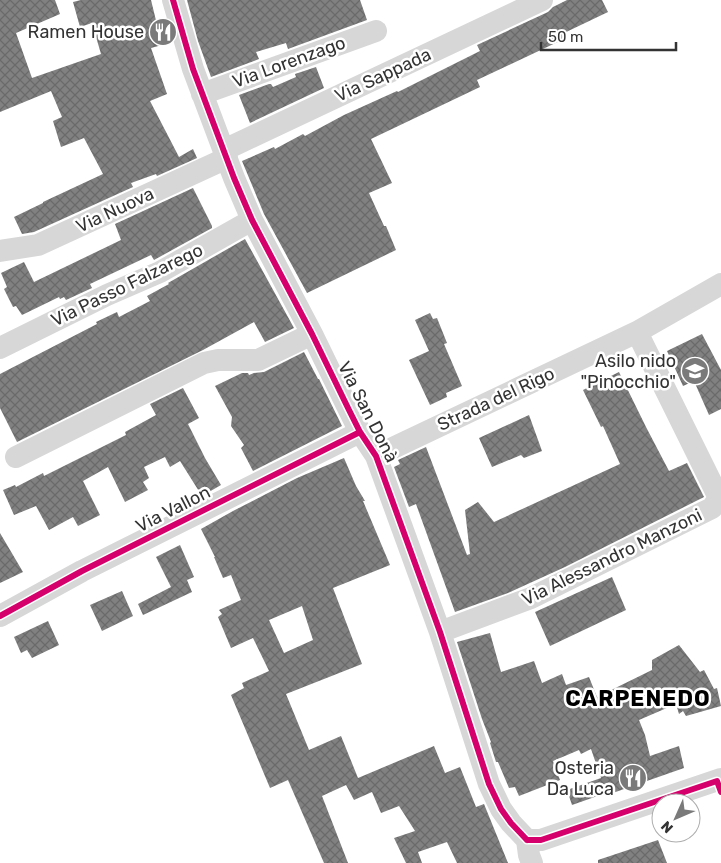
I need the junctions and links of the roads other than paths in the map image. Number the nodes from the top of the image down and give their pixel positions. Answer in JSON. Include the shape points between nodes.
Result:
{"nodes":[{"id":1,"x":173,"y":0,"type":"edge"},
{"id":2,"x":542,"y":0,"type":"edge"},
{"id":3,"x":376,"y":31,"type":"dead end"},
{"id":4,"x":202,"y":94,"type":"junction"},
{"id":5,"x":225,"y":154,"type":"junction"},
{"id":6,"x":252,"y":220,"type":"junction"},
{"id":7,"x":0,"y":251,"type":"edge"},
{"id":8,"x":721,"y":284,"type":"edge"},
{"id":9,"x":637,"y":332,"type":"junction"},
{"id":10,"x":312,"y":334,"type":"junction"},
{"id":11,"x":0,"y":348,"type":"edge"},
{"id":12,"x":360,"y":432,"type":"junction"},
{"id":13,"x":376,"y":456,"type":"junction"},
{"id":14,"x":16,"y":457,"type":"dead end"},
{"id":15,"x":0,"y":616,"type":"edge"},
{"id":16,"x":440,"y":632,"type":"junction"},
{"id":17,"x":719,"y":780,"type":"edge"},
{"id":18,"x":527,"y":840,"type":"junction"},
{"id":19,"x":532,"y":863,"type":"edge"}],
"edges":[{"from":1,"to":4,"type":"street","name":"Via San Donà"},
{"from":2,"to":5,"type":"street","name":"Via Sappada"},
{"from":3,"to":4,"type":"street","name":"Via Lorenzago"},
{"from":4,"to":5,"type":"street","name":"Via San Donà"},
{"from":5,"to":6,"type":"street","name":"Via San Donà"},
{"from":5,"to":7,"type":"street","name":"Via Nuova","via":[[38,245]]},
{"from":6,"to":10,"type":"street","name":"Via San Donà"},
{"from":6,"to":11,"type":"street","name":"Via Passo Falzarego","via":[[160,272]]},
{"from":8,"to":9,"type":"street","name":"Strada del Rigo"},
{"from":9,"to":13,"type":"street","name":"Strada del Rigo"},
{"from":9,"to":16,"type":"street","name":"Via Alessandro Manzoni","via":[[719,498],[712,508],[530,598]]},
{"from":10,"to":12,"type":"street","name":"Via San Donà"},
{"from":10,"to":14,"type":"street","via":[[258,360],[204,363]]},
{"from":12,"to":13,"type":"street","name":"Via San Donà"},
{"from":12,"to":15,"type":"street","name":"Via Vallon","via":[[82,571]]},
{"from":13,"to":16,"type":"street","name":"Via San Donà"},
{"from":16,"to":18,"type":"street","name":"Via San Donà","via":[[489,784],[511,823]]},
{"from":17,"to":18,"type":"street","via":[[541,840]]},
{"from":18,"to":19,"type":"street"}]}
